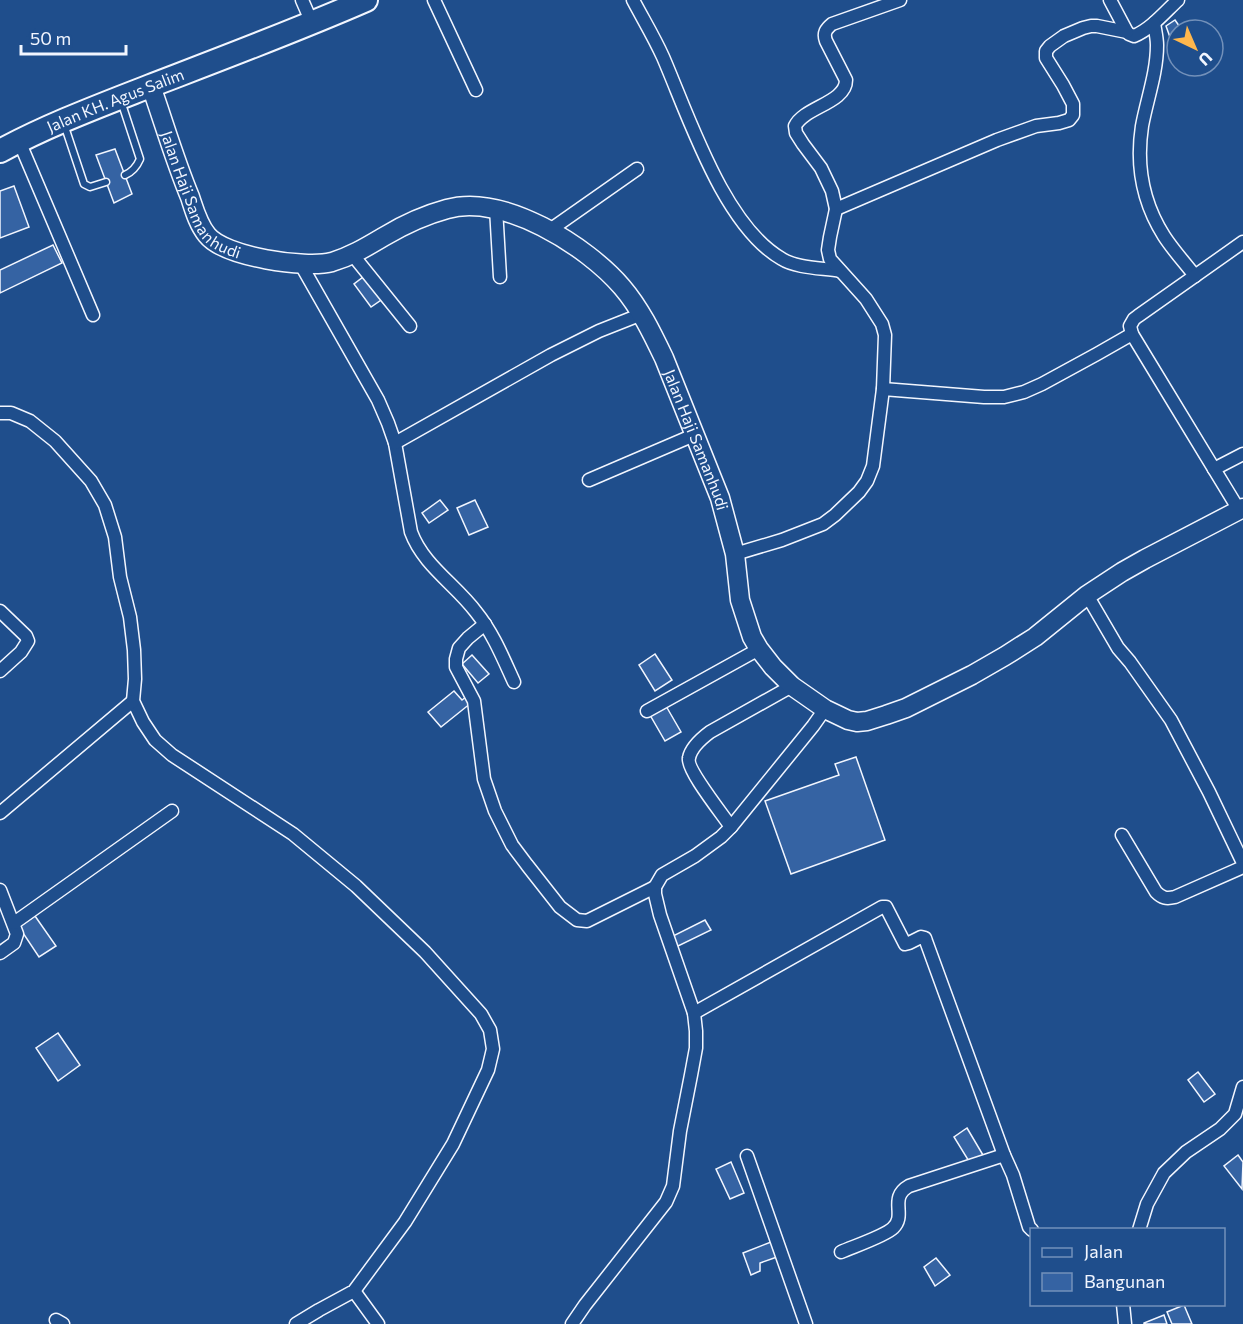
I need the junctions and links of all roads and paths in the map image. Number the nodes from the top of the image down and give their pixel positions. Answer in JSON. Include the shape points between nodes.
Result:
{"nodes":[{"id":1,"x":302,"y":0,"type":"edge"},
{"id":2,"x":366,"y":0,"type":"edge"},
{"id":3,"x":434,"y":0,"type":"edge"},
{"id":4,"x":633,"y":0,"type":"edge"},
{"id":5,"x":900,"y":0,"type":"edge"},
{"id":6,"x":1110,"y":0,"type":"edge"},
{"id":7,"x":1178,"y":0,"type":"edge"},
{"id":8,"x":312,"y":23,"type":"junction"},
{"id":9,"x":1154,"y":23,"type":"junction"},
{"id":10,"x":1127,"y":32,"type":"junction"},
{"id":11,"x":151,"y":86,"type":"junction"},
{"id":12,"x":476,"y":90,"type":"dead end"},
{"id":13,"x":120,"y":97,"type":"junction"},
{"id":14,"x":63,"y":121,"type":"junction"},
{"id":15,"x":10,"y":146,"type":"edge"},
{"id":16,"x":637,"y":169,"type":"dead end"},
{"id":17,"x":125,"y":175,"type":"dead end"},
{"id":18,"x":106,"y":182,"type":"dead end"},
{"id":19,"x":496,"y":208,"type":"junction"},
{"id":20,"x":836,"y":208,"type":"junction"},
{"id":21,"x":550,"y":230,"type":"junction"},
{"id":22,"x":1243,"y":243,"type":"edge"},
{"id":23,"x":352,"y":254,"type":"junction"},
{"id":24,"x":300,"y":263,"type":"junction"},
{"id":25,"x":840,"y":271,"type":"junction"},
{"id":26,"x":1195,"y":276,"type":"junction"},
{"id":27,"x":500,"y":277,"type":"dead end"},
{"id":28,"x":642,"y":314,"type":"junction"},
{"id":29,"x":93,"y":315,"type":"dead end"},
{"id":30,"x":410,"y":326,"type":"dead end"},
{"id":31,"x":1132,"y":334,"type":"junction"},
{"id":32,"x":883,"y":389,"type":"junction"},
{"id":33,"x":0,"y":413,"type":"edge"},
{"id":34,"x":694,"y":435,"type":"junction"},
{"id":35,"x":395,"y":442,"type":"junction"},
{"id":36,"x":1243,"y":454,"type":"edge"},
{"id":37,"x":1214,"y":469,"type":"junction"},
{"id":38,"x":589,"y":480,"type":"dead end"},
{"id":39,"x":1241,"y":509,"type":"edge"},
{"id":40,"x":735,"y":554,"type":"junction"},
{"id":41,"x":1087,"y":595,"type":"junction"},
{"id":42,"x":0,"y":611,"type":"edge"},
{"id":43,"x":485,"y":624,"type":"junction"},
{"id":44,"x":759,"y":649,"type":"junction"},
{"id":45,"x":0,"y":671,"type":"edge"},
{"id":46,"x":514,"y":682,"type":"dead end"},
{"id":47,"x":792,"y":686,"type":"junction"},
{"id":48,"x":133,"y":701,"type":"junction"},
{"id":49,"x":825,"y":709,"type":"junction"},
{"id":50,"x":647,"y":711,"type":"dead end"},
{"id":51,"x":172,"y":812,"type":"dead end"},
{"id":52,"x":0,"y":813,"type":"edge"},
{"id":53,"x":731,"y":827,"type":"junction"},
{"id":54,"x":1122,"y":835,"type":"dead end"},
{"id":55,"x":1243,"y":865,"type":"edge"},
{"id":56,"x":655,"y":887,"type":"junction"},
{"id":57,"x":0,"y":890,"type":"edge"},
{"id":58,"x":14,"y":923,"type":"junction"},
{"id":59,"x":0,"y":953,"type":"edge"},
{"id":60,"x":694,"y":1013,"type":"junction"},
{"id":61,"x":1243,"y":1087,"type":"edge"},
{"id":62,"x":1004,"y":1155,"type":"junction"},
{"id":63,"x":747,"y":1156,"type":"dead end"},
{"id":64,"x":1030,"y":1228,"type":"edge"},
{"id":65,"x":1140,"y":1228,"type":"edge"},
{"id":66,"x":841,"y":1252,"type":"dead end"},
{"id":67,"x":354,"y":1291,"type":"junction"},
{"id":68,"x":1123,"y":1306,"type":"edge"},
{"id":69,"x":1121,"y":1323,"type":"edge"},
{"id":70,"x":296,"y":1324,"type":"edge"},
{"id":71,"x":378,"y":1324,"type":"edge"},
{"id":72,"x":572,"y":1324,"type":"edge"},
{"id":73,"x":806,"y":1324,"type":"edge"}],
"edges":[{"from":1,"to":8,"type":"street"},
{"from":2,"to":8,"type":"highway","name":"Jalan KH. Agus Salim"},
{"from":3,"to":12,"type":"street"},
{"from":4,"to":25,"type":"street","via":[[662,54],[708,161],[736,213],[755,238],[784,261]]},
{"from":5,"to":20,"type":"street","via":[[826,29],[826,41],[846,86],[795,126],[826,177]]},
{"from":6,"to":10,"type":"street"},
{"from":7,"to":9,"type":"street"},
{"from":8,"to":11,"type":"highway","name":"Jalan KH. Agus Salim"},
{"from":9,"to":10,"type":"street","via":[[1134,36]]},
{"from":9,"to":26,"type":"street","via":[[1157,45],[1142,128],[1141,178],[1159,227]]},
{"from":10,"to":20,"type":"street","via":[[1091,26],[1064,36],[1047,49],[1046,58],[1073,104],[1069,120],[1036,126],[997,140]]},
{"from":11,"to":13,"type":"highway","name":"Jalan KH. Agus Salim"},
{"from":11,"to":24,"type":"street","name":"Jalan Haji Samanhudi","via":[[206,234],[249,255]]},
{"from":13,"to":14,"type":"highway","name":"Jalan KH. Agus Salim"},
{"from":13,"to":17,"type":"lane","via":[[140,159]]},
{"from":14,"to":15,"type":"highway","name":"Jalan KH. Agus Salim"},
{"from":14,"to":18,"type":"lane","via":[[84,183],[90,187]]},
{"from":15,"to":29,"type":"street"},
{"from":16,"to":21,"type":"street"},
{"from":19,"to":21,"type":"street","name":"Jalan Haji Samanhudi"},
{"from":19,"to":23,"type":"street","name":"Jalan Haji Samanhudi","via":[[472,205],[430,214]]},
{"from":19,"to":27,"type":"street"},
{"from":20,"to":25,"type":"street","via":[[828,250]]},
{"from":21,"to":28,"type":"street","name":"Jalan Haji Samanhudi","via":[[593,259]]},
{"from":22,"to":26,"type":"street"},
{"from":23,"to":24,"type":"street","name":"Jalan Haji Samanhudi","via":[[332,262]]},
{"from":23,"to":30,"type":"street"},
{"from":24,"to":35,"type":"street","via":[[378,400]]},
{"from":25,"to":32,"type":"street","via":[[882,324]]},
{"from":26,"to":31,"type":"street","via":[[1134,319],[1130,326]]},
{"from":28,"to":34,"type":"street","name":"Jalan Haji Samanhudi"},
{"from":28,"to":35,"type":"street","via":[[551,355]]},
{"from":31,"to":32,"type":"street","via":[[1042,384],[1004,397]]},
{"from":31,"to":37,"type":"street"},
{"from":32,"to":40,"type":"street","via":[[873,466],[859,492],[823,524]]},
{"from":33,"to":48,"type":"street","via":[[30,421],[55,441],[91,481],[105,506],[130,617]]},
{"from":34,"to":38,"type":"street"},
{"from":34,"to":40,"type":"street","name":"Jalan Haji Samanhudi","via":[[720,498]]},
{"from":35,"to":43,"type":"street","via":[[414,540]]},
{"from":36,"to":37,"type":"street"},
{"from":37,"to":39,"type":"street"},
{"from":39,"to":41,"type":"street","name":"Jalan Haji Samanhudi","via":[[1145,559]]},
{"from":40,"to":44,"type":"street","name":"Jalan Haji Samanhudi","via":[[740,600]]},
{"from":41,"to":49,"type":"street","name":"Jalan Haji Samanhudi","via":[[1005,656],[906,708],[857,722]]},
{"from":41,"to":55,"type":"street","via":[[1118,648],[1171,720]]},
{"from":42,"to":45,"type":"street","via":[[28,641]]},
{"from":43,"to":46,"type":"street"},
{"from":43,"to":56,"type":"street","via":[[459,648],[456,667],[474,701],[484,779],[512,845],[560,907],[577,920],[586,921]]},
{"from":44,"to":47,"type":"street","name":"Jalan Haji Samanhudi"},
{"from":44,"to":50,"type":"street"},
{"from":47,"to":49,"type":"street","name":"Jalan Haji Samanhudi"},
{"from":47,"to":53,"type":"street","via":[[710,732],[691,752],[689,765]]},
{"from":48,"to":52,"type":"street"},
{"from":48,"to":67,"type":"street","via":[[155,740],[172,755],[293,834],[356,886],[424,952],[481,1014],[490,1030],[493,1048],[488,1070],[453,1144],[405,1222]]},
{"from":49,"to":53,"type":"street"},
{"from":51,"to":58,"type":"street"},
{"from":53,"to":56,"type":"street","via":[[695,856],[662,875]]},
{"from":54,"to":55,"type":"street","via":[[1163,898],[1175,897]]},
{"from":56,"to":60,"type":"street","via":[[660,915]]},
{"from":57,"to":58,"type":"street"},
{"from":58,"to":59,"type":"street","via":[[17,939]]},
{"from":60,"to":62,"type":"street","via":[[886,907],[905,944],[925,938]]},
{"from":60,"to":72,"type":"street","via":[[696,1048],[673,1186],[666,1202]]},
{"from":61,"to":65,"type":"street","via":[[1235,1114],[1164,1173]]},
{"from":62,"to":64,"type":"street"},
{"from":62,"to":66,"type":"street","via":[[909,1186],[898,1200],[899,1213],[893,1228]]},
{"from":63,"to":73,"type":"street"},
{"from":67,"to":70,"type":"street"},
{"from":67,"to":71,"type":"street"},
{"from":68,"to":69,"type":"street"}]}
